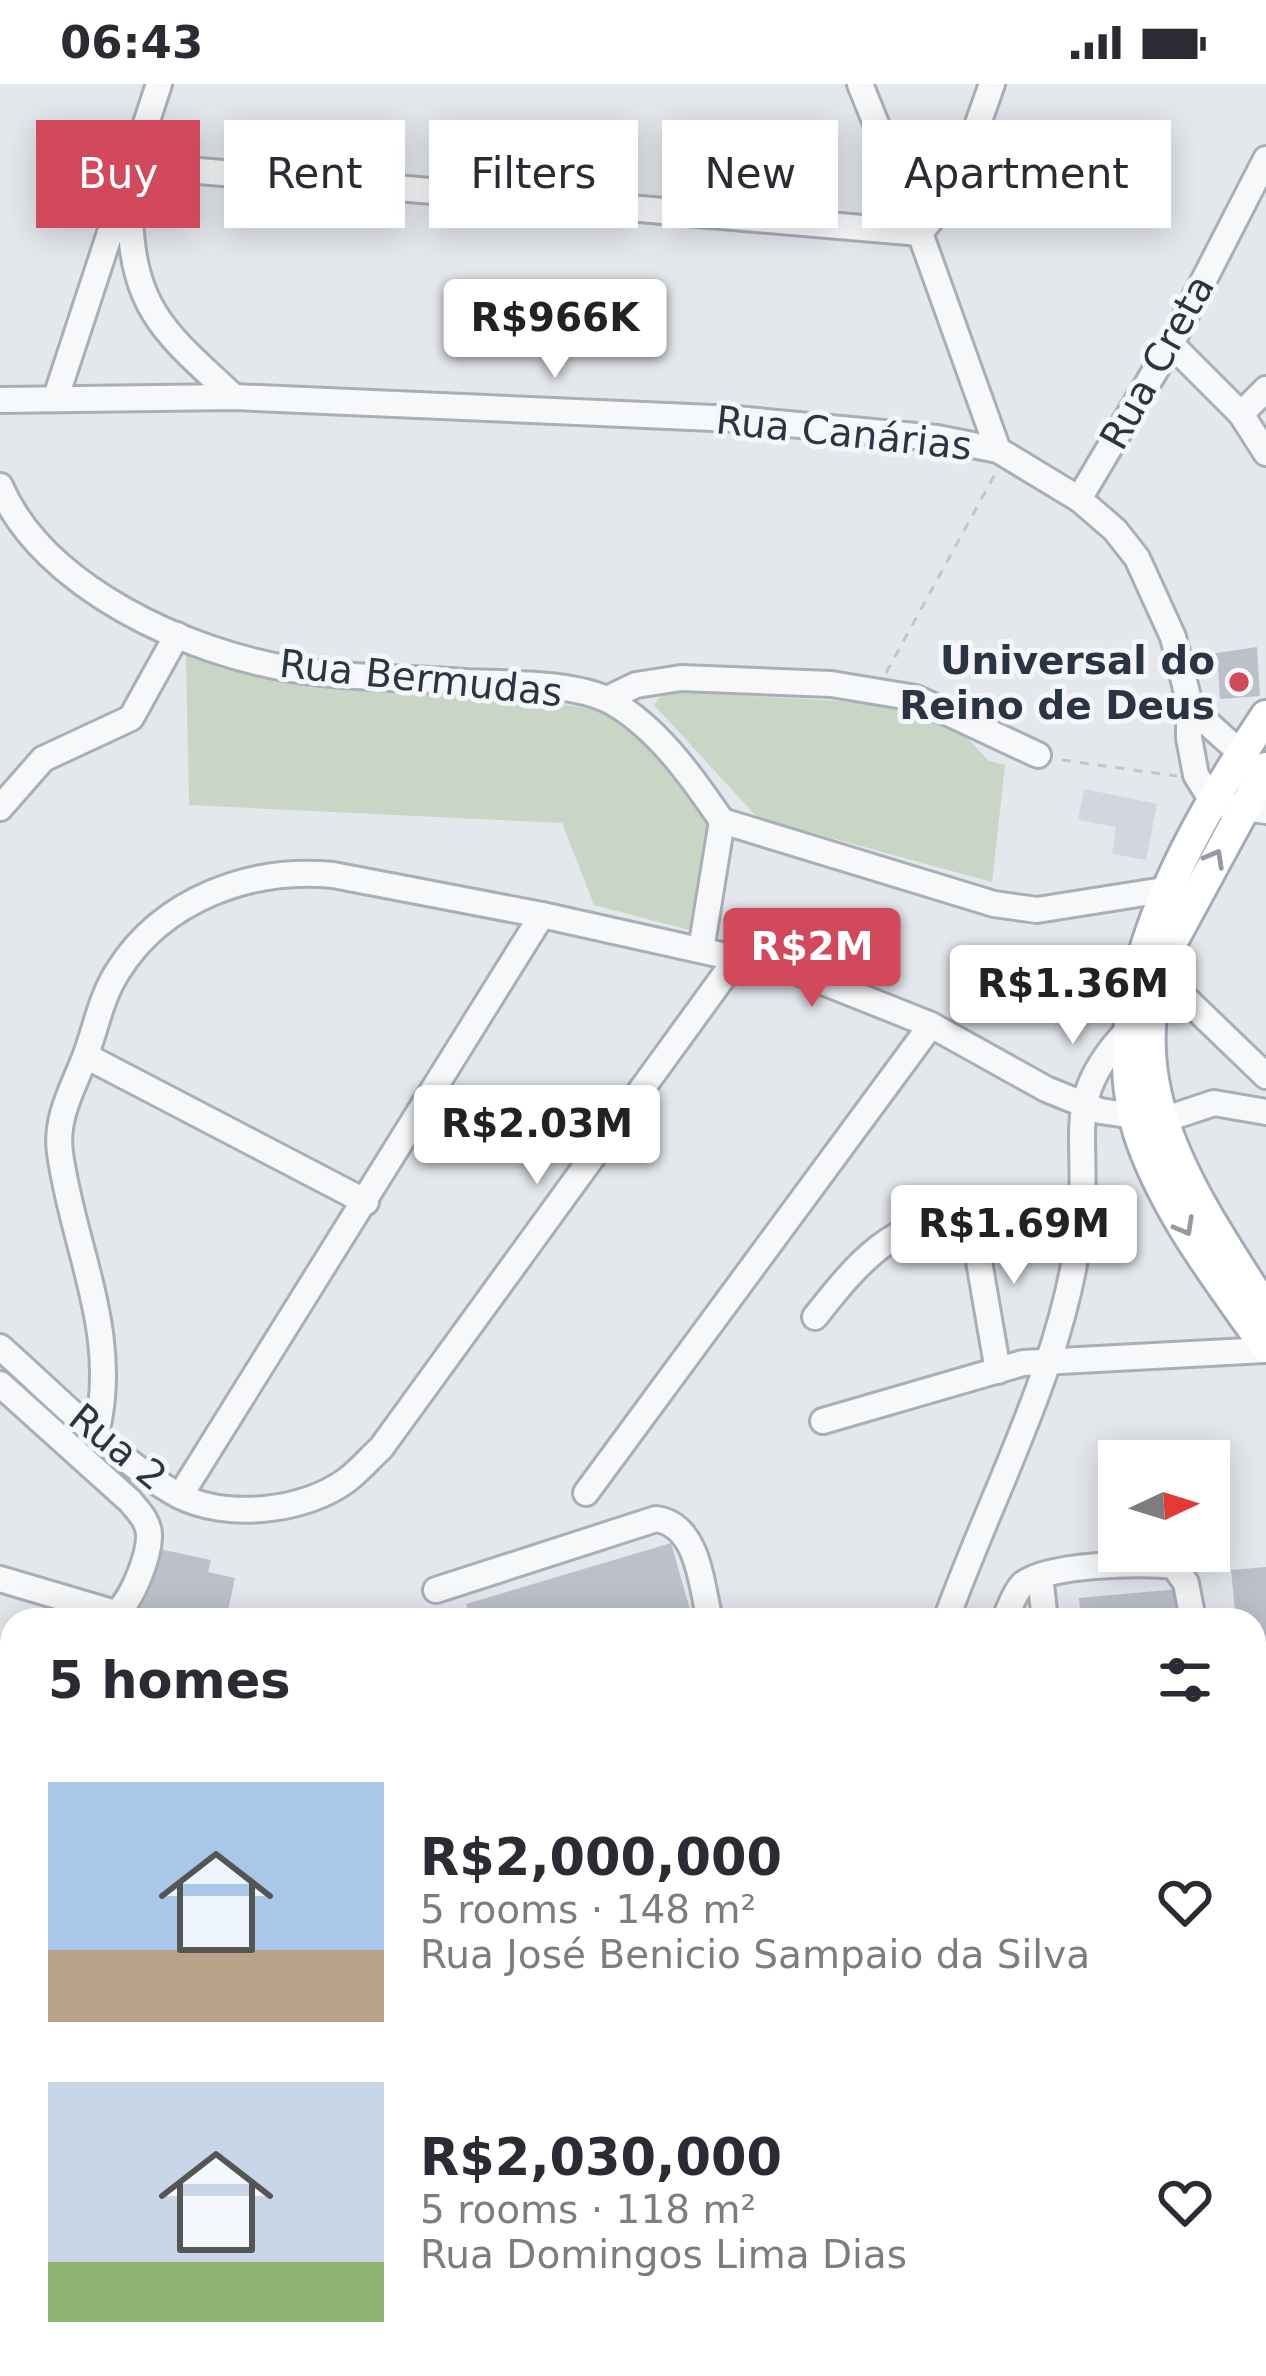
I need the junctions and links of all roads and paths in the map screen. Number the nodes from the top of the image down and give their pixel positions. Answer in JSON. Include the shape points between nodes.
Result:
{"nodes":[{"id":1,"x":159,"y":84,"type":"edge"},
{"id":2,"x":860,"y":84,"type":"edge"},
{"id":3,"x":992,"y":84,"type":"edge"},
{"id":4,"x":146,"y":120,"type":"edge"},
{"id":5,"x":1266,"y":159,"type":"edge"},
{"id":6,"x":200,"y":171,"type":"edge"},
{"id":7,"x":109,"y":228,"type":"edge"},
{"id":8,"x":131,"y":228,"type":"edge"},
{"id":9,"x":920,"y":233,"type":"junction"},
{"id":10,"x":1171,"y":344,"type":"junction"},
{"id":11,"x":1266,"y":388,"type":"edge"},
{"id":12,"x":56,"y":397,"type":"junction"},
{"id":13,"x":234,"y":397,"type":"junction"},
{"id":14,"x":0,"y":400,"type":"edge"},
{"id":15,"x":1241,"y":414,"type":"junction"},
{"id":16,"x":1002,"y":453,"type":"junction"},
{"id":17,"x":1266,"y":453,"type":"edge"},
{"id":18,"x":0,"y":486,"type":"edge"},
{"id":19,"x":1079,"y":499,"type":"junction"},
{"id":20,"x":177,"y":635,"type":"junction"},
{"id":21,"x":876,"y":690,"type":"junction"},
{"id":22,"x":607,"y":699,"type":"junction"},
{"id":23,"x":1190,"y":701,"type":"junction"},
{"id":24,"x":1266,"y":716,"type":"edge"},
{"id":25,"x":1038,"y":755,"type":"joint"},
{"id":26,"x":1259,"y":770,"type":"edge"},
{"id":27,"x":1196,"y":775,"type":"junction"},
{"id":28,"x":0,"y":808,"type":"edge"},
{"id":29,"x":1241,"y":808,"type":"edge"},
{"id":30,"x":722,"y":820,"type":"junction"},
{"id":31,"x":1170,"y":889,"type":"junction"},
{"id":32,"x":542,"y":915,"type":"junction"},
{"id":33,"x":700,"y":950,"type":"junction"},
{"id":34,"x":737,"y":958,"type":"junction"},
{"id":35,"x":1158,"y":972,"type":"junction"},
{"id":36,"x":931,"y":1025,"type":"junction"},
{"id":37,"x":1128,"y":1030,"type":"junction"},
{"id":38,"x":86,"y":1056,"type":"junction"},
{"id":39,"x":1266,"y":1076,"type":"edge"},
{"id":40,"x":1081,"y":1103,"type":"junction"},
{"id":41,"x":1266,"y":1112,"type":"edge"},
{"id":42,"x":1147,"y":1118,"type":"junction"},
{"id":43,"x":366,"y":1202,"type":"junction"},
{"id":44,"x":1266,"y":1310,"type":"edge"},
{"id":45,"x":815,"y":1317,"type":"dead end"},
{"id":46,"x":0,"y":1346,"type":"edge"},
{"id":47,"x":1266,"y":1348,"type":"edge"},
{"id":48,"x":1051,"y":1361,"type":"junction"},
{"id":49,"x":998,"y":1371,"type":"junction"},
{"id":50,"x":0,"y":1384,"type":"edge"},
{"id":51,"x":823,"y":1421,"type":"dead end"},
{"id":52,"x":96,"y":1432,"type":"junction"},
{"id":53,"x":586,"y":1493,"type":"dead end"},
{"id":54,"x":180,"y":1496,"type":"junction"},
{"id":55,"x":0,"y":1579,"type":"edge"},
{"id":56,"x":436,"y":1590,"type":"dead end"},
{"id":57,"x":1041,"y":1605,"type":"edge"},
{"id":58,"x":99,"y":1608,"type":"edge"},
{"id":59,"x":122,"y":1608,"type":"edge"},
{"id":60,"x":706,"y":1608,"type":"edge"},
{"id":61,"x":951,"y":1608,"type":"edge"},
{"id":62,"x":1010,"y":1608,"type":"edge"},
{"id":63,"x":1190,"y":1608,"type":"edge"}],
"edges":[{"from":1,"to":4,"type":"street"},
{"from":2,"to":9,"type":"street"},
{"from":3,"to":9,"type":"street","via":[[954,191]]},
{"from":5,"to":10,"type":"street","name":"Rua Creta"},
{"from":6,"to":9,"type":"street"},
{"from":7,"to":12,"type":"street"},
{"from":8,"to":13,"type":"street","via":[[136,280],[164,330]]},
{"from":9,"to":16,"type":"street"},
{"from":10,"to":15,"type":"street"},
{"from":10,"to":19,"type":"street","name":"Rua Creta"},
{"from":11,"to":15,"type":"street"},
{"from":12,"to":13,"type":"street","name":"Rua Canárias"},
{"from":12,"to":14,"type":"street","name":"Rua Canárias"},
{"from":13,"to":16,"type":"street","name":"Rua Canárias","via":[[736,419],[938,438]]},
{"from":15,"to":17,"type":"street"},
{"from":16,"to":19,"type":"street","name":"Rua Canárias"},
{"from":16,"to":21,"type":"path"},
{"from":18,"to":20,"type":"street","name":"Rua Bermudas","via":[[21,528],[81,583]]},
{"from":19,"to":23,"type":"street","name":"Rua Canárias","via":[[1137,558],[1173,637]]},
{"from":20,"to":22,"type":"street","name":"Rua Bermudas","via":[[295,670],[546,687]]},
{"from":20,"to":28,"type":"street","via":[[131,718],[43,759]]},
{"from":21,"to":22,"type":"street","via":[[681,677]]},
{"from":21,"to":25,"type":"street","via":[[916,698]]},
{"from":22,"to":30,"type":"street","name":"Rua Bermudas","via":[[676,759]]},
{"from":23,"to":26,"type":"street","name":"Rua Canárias","via":[[1209,730]]},
{"from":23,"to":27,"type":"street","name":"Rua Canárias"},
{"from":24,"to":26,"type":"main road"},
{"from":25,"to":27,"type":"path","via":[[1155,776]]},
{"from":26,"to":29,"type":"main road"},
{"from":27,"to":29,"type":"street","name":"Rua Canárias"},
{"from":29,"to":31,"type":"main road"},
{"from":35,"to":29,"type":"main road","one_way":true},
{"from":30,"to":31,"type":"street","via":[[994,904],[1037,910]]},
{"from":30,"to":33,"type":"street"},
{"from":31,"to":37,"type":"main road","via":[[1138,964]]},
{"from":32,"to":33,"type":"street"},
{"from":32,"to":38,"type":"street","via":[[305,872],[201,896],[159,921],[129,956]]},
{"from":32,"to":43,"type":"street"},
{"from":33,"to":34,"type":"street"},
{"from":34,"to":36,"type":"street","via":[[798,972]]},
{"from":34,"to":54,"type":"street","name":"Rua 2","via":[[381,1448],[345,1481],[266,1509]]},
{"from":35,"to":39,"type":"street"},
{"from":35,"to":42,"type":"main road"},
{"from":36,"to":40,"type":"street"},
{"from":36,"to":53,"type":"street"},
{"from":37,"to":40,"type":"street","via":[[1096,1066]]},
{"from":37,"to":42,"type":"main road","via":[[1126,1060]]},
{"from":38,"to":43,"type":"street"},
{"from":38,"to":52,"type":"street","via":[[59,1140],[102,1335],[104,1400]]},
{"from":40,"to":42,"type":"street"},
{"from":40,"to":48,"type":"street","via":[[1081,1220]]},
{"from":41,"to":42,"type":"street","via":[[1214,1103]]},
{"from":42,"to":44,"type":"main road"},
{"from":42,"to":47,"type":"main road","one_way":true,"via":[[1156,1175]]},
{"from":43,"to":54,"type":"street"},
{"from":45,"to":49,"type":"street","via":[[879,1246],[916,1228],[968,1222]]},
{"from":46,"to":52,"type":"street","name":"Rua 2"},
{"from":47,"to":48,"type":"street"},
{"from":48,"to":49,"type":"street"},
{"from":48,"to":61,"type":"street"},
{"from":49,"to":51,"type":"street"},
{"from":50,"to":59,"type":"street","via":[[146,1520],[149,1540]]},
{"from":52,"to":54,"type":"street","name":"Rua 2"},
{"from":55,"to":58,"type":"street"},
{"from":56,"to":60,"type":"street","via":[[656,1519],[684,1533]]},
{"from":57,"to":62,"type":"street","via":[[1022,1584]]},
{"from":57,"to":63,"type":"street","via":[[1092,1568],[1174,1566]]}]}
